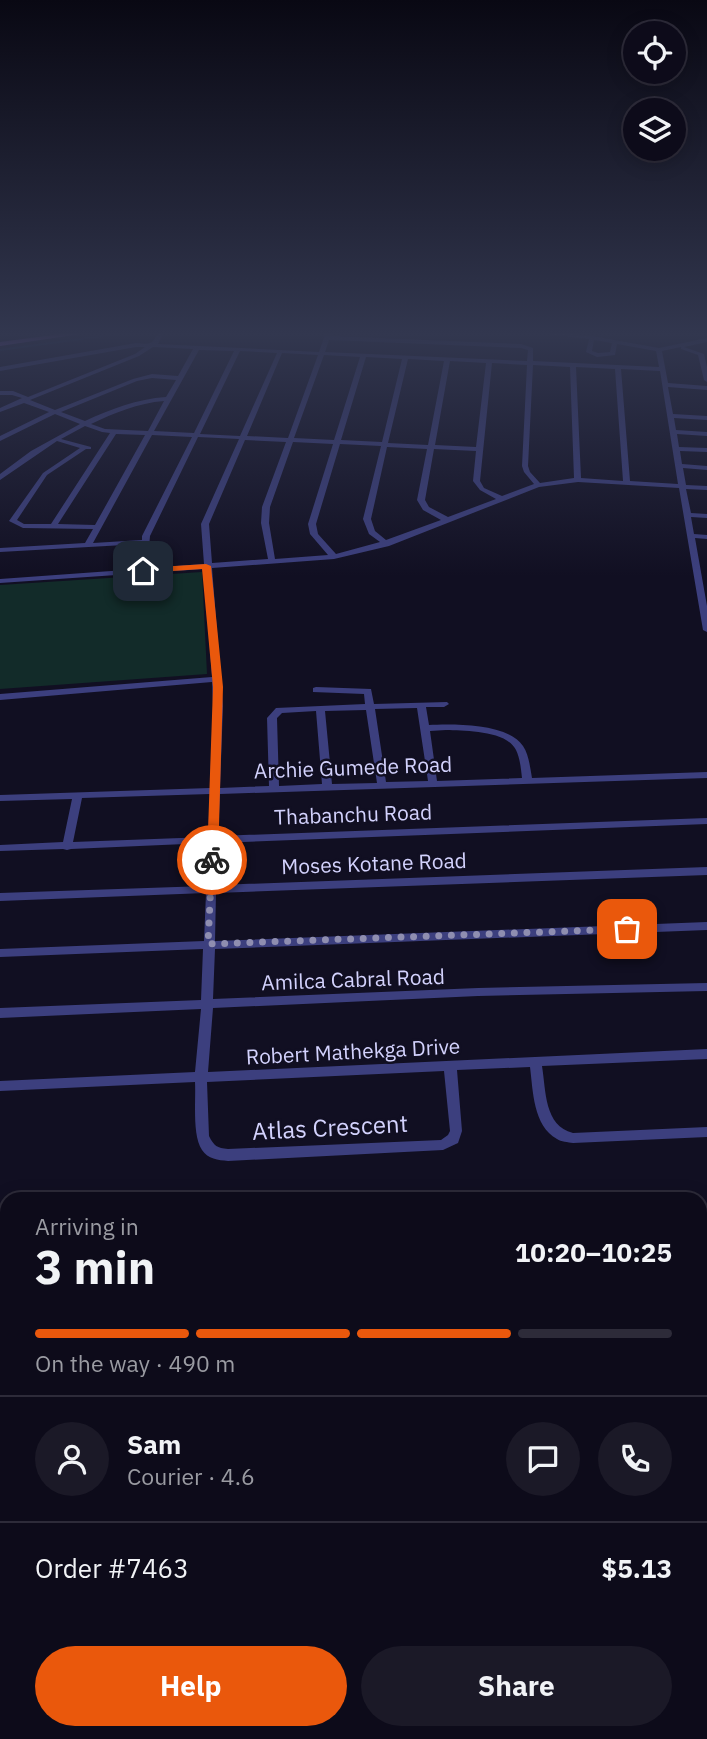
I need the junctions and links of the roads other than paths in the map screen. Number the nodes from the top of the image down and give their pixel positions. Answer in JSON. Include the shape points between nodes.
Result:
{"nodes":[{"id":1,"x":51,"y":413,"type":"edge"},
{"id":2,"x":56,"y":413,"type":"edge"},
{"id":3,"x":113,"y":413,"type":"edge"},
{"id":4,"x":161,"y":413,"type":"edge"},
{"id":5,"x":206,"y":413,"type":"edge"},
{"id":6,"x":253,"y":413,"type":"edge"},
{"id":7,"x":301,"y":413,"type":"edge"},
{"id":8,"x":347,"y":413,"type":"edge"},
{"id":9,"x":391,"y":413,"type":"edge"},
{"id":10,"x":437,"y":413,"type":"edge"},
{"id":11,"x":483,"y":413,"type":"edge"},
{"id":12,"x":528,"y":413,"type":"edge"},
{"id":13,"x":575,"y":413,"type":"edge"},
{"id":14,"x":622,"y":413,"type":"edge"},
{"id":15,"x":671,"y":416,"type":"joint"},
{"id":16,"x":707,"y":418,"type":"edge"},
{"id":17,"x":84,"y":425,"type":"junction"},
{"id":18,"x":114,"y":432,"type":"junction"},
{"id":19,"x":674,"y":432,"type":"junction"},
{"id":20,"x":149,"y":433,"type":"junction"},
{"id":21,"x":707,"y":434,"type":"edge"},
{"id":22,"x":195,"y":436,"type":"junction"},
{"id":23,"x":0,"y":439,"type":"edge"},
{"id":24,"x":55,"y":439,"type":"junction"},
{"id":25,"x":242,"y":439,"type":"junction"},
{"id":26,"x":291,"y":441,"type":"junction"},
{"id":27,"x":339,"y":443,"type":"junction"},
{"id":28,"x":383,"y":446,"type":"junction"},
{"id":29,"x":85,"y":447,"type":"junction"},
{"id":30,"x":430,"y":448,"type":"junction"},
{"id":31,"x":478,"y":449,"type":"junction"},
{"id":32,"x":677,"y":449,"type":"junction"},
{"id":33,"x":101,"y":450,"type":"junction"},
{"id":34,"x":707,"y":450,"type":"edge"},
{"id":35,"x":680,"y":466,"type":"junction"},
{"id":36,"x":707,"y":468,"type":"edge"},
{"id":37,"x":0,"y":478,"type":"edge"},
{"id":38,"x":578,"y":480,"type":"junction"},
{"id":39,"x":627,"y":483,"type":"junction"},
{"id":40,"x":538,"y":485,"type":"junction"},
{"id":41,"x":684,"y":487,"type":"junction"},
{"id":42,"x":707,"y":488,"type":"edge"},
{"id":43,"x":500,"y":498,"type":"junction"},
{"id":44,"x":688,"y":515,"type":"junction"},
{"id":45,"x":707,"y":516,"type":"edge"},
{"id":46,"x":447,"y":520,"type":"junction"},
{"id":47,"x":53,"y":526,"type":"junction"},
{"id":48,"x":97,"y":527,"type":"junction"},
{"id":49,"x":691,"y":536,"type":"junction"},
{"id":50,"x":707,"y":537,"type":"edge"},
{"id":51,"x":144,"y":542,"type":"junction"},
{"id":52,"x":88,"y":544,"type":"junction"},
{"id":53,"x":386,"y":544,"type":"junction"},
{"id":54,"x":0,"y":550,"type":"edge"},
{"id":55,"x":334,"y":557,"type":"junction"},
{"id":56,"x":272,"y":562,"type":"junction"},
{"id":57,"x":206,"y":566,"type":"junction"},
{"id":58,"x":143,"y":571,"type":"junction"},
{"id":59,"x":696,"y":571,"type":"junction"},
{"id":60,"x":707,"y":572,"type":"edge"},
{"id":61,"x":0,"y":581,"type":"edge"},
{"id":62,"x":706,"y":618,"type":"edge"},
{"id":63,"x":707,"y":630,"type":"edge"},
{"id":64,"x":217,"y":679,"type":"junction"},
{"id":65,"x":316,"y":690,"type":"dead end"},
{"id":66,"x":0,"y":697,"type":"edge"},
{"id":67,"x":444,"y":704,"type":"dead end"},
{"id":68,"x":421,"y":705,"type":"junction"},
{"id":69,"x":371,"y":707,"type":"junction"},
{"id":70,"x":320,"y":708,"type":"junction"},
{"id":71,"x":425,"y":727,"type":"junction"},
{"id":72,"x":707,"y":775,"type":"edge"},
{"id":73,"x":528,"y":781,"type":"junction"},
{"id":74,"x":433,"y":783,"type":"junction"},
{"id":75,"x":382,"y":785,"type":"junction"},
{"id":76,"x":327,"y":787,"type":"junction"},
{"id":77,"x":274,"y":789,"type":"junction"},
{"id":78,"x":215,"y":791,"type":"junction"},
{"id":79,"x":78,"y":795,"type":"junction"},
{"id":80,"x":0,"y":798,"type":"edge"},
{"id":81,"x":707,"y":821,"type":"edge"},
{"id":82,"x":214,"y":838,"type":"junction"},
{"id":83,"x":66,"y":846,"type":"junction"},
{"id":84,"x":0,"y":848,"type":"edge"},
{"id":85,"x":707,"y":872,"type":"edge"},
{"id":86,"x":211,"y":887,"type":"junction"},
{"id":87,"x":0,"y":897,"type":"edge"},
{"id":88,"x":707,"y":926,"type":"edge"},
{"id":89,"x":208,"y":944,"type":"junction"},
{"id":90,"x":0,"y":954,"type":"edge"},
{"id":91,"x":707,"y":987,"type":"edge"},
{"id":92,"x":207,"y":1004,"type":"junction"},
{"id":93,"x":0,"y":1013,"type":"edge"},
{"id":94,"x":707,"y":1054,"type":"edge"},
{"id":95,"x":535,"y":1062,"type":"junction"},
{"id":96,"x":450,"y":1066,"type":"junction"},
{"id":97,"x":201,"y":1077,"type":"junction"},
{"id":98,"x":0,"y":1086,"type":"edge"},
{"id":99,"x":707,"y":1132,"type":"edge"}],
"edges":[{"from":1,"to":23,"type":"street"},
{"from":2,"to":17,"type":"street"},
{"from":3,"to":17,"type":"street"},
{"from":4,"to":20,"type":"street"},
{"from":5,"to":22,"type":"street"},
{"from":6,"to":25,"type":"street"},
{"from":7,"to":26,"type":"street"},
{"from":8,"to":27,"type":"street"},
{"from":9,"to":28,"type":"street"},
{"from":10,"to":30,"type":"street"},
{"from":11,"to":31,"type":"street"},
{"from":12,"to":40,"type":"street","via":[[525,469]]},
{"from":13,"to":38,"type":"street"},
{"from":14,"to":39,"type":"street"},
{"from":15,"to":16,"type":"street"},
{"from":15,"to":19,"type":"street"},
{"from":17,"to":18,"type":"street"},
{"from":17,"to":24,"type":"street"},
{"from":18,"to":20,"type":"street"},
{"from":18,"to":33,"type":"street"},
{"from":19,"to":21,"type":"street"},
{"from":19,"to":32,"type":"street"},
{"from":20,"to":22,"type":"street"},
{"from":20,"to":48,"type":"street"},
{"from":22,"to":25,"type":"street"},
{"from":22,"to":51,"type":"street"},
{"from":24,"to":29,"type":"street"},
{"from":24,"to":37,"type":"street"},
{"from":25,"to":26,"type":"street"},
{"from":25,"to":57,"type":"street","via":[[206,518]]},
{"from":26,"to":27,"type":"street"},
{"from":26,"to":56,"type":"street","via":[[265,513]]},
{"from":27,"to":28,"type":"street"},
{"from":27,"to":55,"type":"street","via":[[312,524],[314,534]]},
{"from":28,"to":30,"type":"street"},
{"from":28,"to":53,"type":"street","via":[[366,523]]},
{"from":29,"to":33,"type":"street"},
{"from":29,"to":47,"type":"street","via":[[45,474],[13,521],[23,526]]},
{"from":30,"to":31,"type":"street"},
{"from":30,"to":46,"type":"street","via":[[421,500]]},
{"from":31,"to":43,"type":"street","via":[[476,481]]},
{"from":32,"to":34,"type":"street"},
{"from":32,"to":35,"type":"street"},
{"from":33,"to":47,"type":"street"},
{"from":35,"to":36,"type":"street"},
{"from":35,"to":41,"type":"street"},
{"from":38,"to":39,"type":"street"},
{"from":38,"to":40,"type":"street"},
{"from":39,"to":41,"type":"street"},
{"from":40,"to":43,"type":"street"},
{"from":41,"to":42,"type":"street"},
{"from":41,"to":44,"type":"street"},
{"from":43,"to":46,"type":"street"},
{"from":44,"to":45,"type":"street"},
{"from":44,"to":49,"type":"street"},
{"from":46,"to":53,"type":"street"},
{"from":47,"to":48,"type":"street"},
{"from":48,"to":52,"type":"street"},
{"from":49,"to":50,"type":"street"},
{"from":49,"to":59,"type":"street"},
{"from":51,"to":52,"type":"street"},
{"from":51,"to":58,"type":"street"},
{"from":52,"to":54,"type":"street"},
{"from":53,"to":55,"type":"street"},
{"from":55,"to":56,"type":"street"},
{"from":56,"to":57,"type":"street"},
{"from":57,"to":58,"type":"street"},
{"from":57,"to":64,"type":"street"},
{"from":58,"to":61,"type":"street"},
{"from":59,"to":60,"type":"street"},
{"from":59,"to":62,"type":"street"},
{"from":62,"to":63,"type":"street"},
{"from":64,"to":66,"type":"street"},
{"from":64,"to":78,"type":"street"},
{"from":65,"to":69,"type":"street","via":[[366,690]]},
{"from":67,"to":68,"type":"street"},
{"from":68,"to":69,"type":"street"},
{"from":68,"to":71,"type":"street"},
{"from":69,"to":70,"type":"street"},
{"from":69,"to":75,"type":"street"},
{"from":70,"to":76,"type":"street"},
{"from":70,"to":77,"type":"street","via":[[279,710],[272,718]]},
{"from":71,"to":73,"type":"street","via":[[470,728],[512,740]]},
{"from":71,"to":74,"type":"street"},
{"from":72,"to":73,"type":"street","name":"Archie Gumede Road"},
{"from":73,"to":74,"type":"street","name":"Archie Gumede Road"},
{"from":74,"to":75,"type":"street","name":"Archie Gumede Road"},
{"from":75,"to":76,"type":"street","name":"Archie Gumede Road"},
{"from":76,"to":77,"type":"street","name":"Archie Gumede Road"},
{"from":77,"to":78,"type":"street","name":"Archie Gumede Road"},
{"from":78,"to":79,"type":"street","name":"Archie Gumede Road"},
{"from":78,"to":82,"type":"street"},
{"from":79,"to":80,"type":"street","name":"Archie Gumede Road"},
{"from":79,"to":83,"type":"street"},
{"from":81,"to":82,"type":"street","name":"Thabanchu Road"},
{"from":82,"to":83,"type":"street","name":"Thabanchu Road"},
{"from":82,"to":86,"type":"street"},
{"from":83,"to":84,"type":"street","name":"Thabanchu Road"},
{"from":85,"to":86,"type":"street","name":"Moses Kotane Road"},
{"from":86,"to":87,"type":"street","name":"Moses Kotane Road"},
{"from":86,"to":89,"type":"street"},
{"from":88,"to":89,"type":"street"},
{"from":89,"to":90,"type":"street"},
{"from":89,"to":92,"type":"street"},
{"from":91,"to":92,"type":"street","name":"Amilca Cabral Road"},
{"from":92,"to":93,"type":"street","name":"Amilca Cabral Road"},
{"from":92,"to":97,"type":"street"},
{"from":94,"to":95,"type":"street","name":"Robert Mathekga Drive"},
{"from":95,"to":96,"type":"street","name":"Robert Mathekga Drive"},
{"from":95,"to":99,"type":"street","via":[[547,1124],[560,1136]]},
{"from":96,"to":97,"type":"street","name":"Robert Mathekga Drive"},
{"from":96,"to":97,"type":"street","name":"Atlas Crescent","via":[[456,1128],[447,1143],[228,1155],[212,1151],[203,1140]]},
{"from":97,"to":98,"type":"street","name":"Robert Mathekga Drive"}]}
